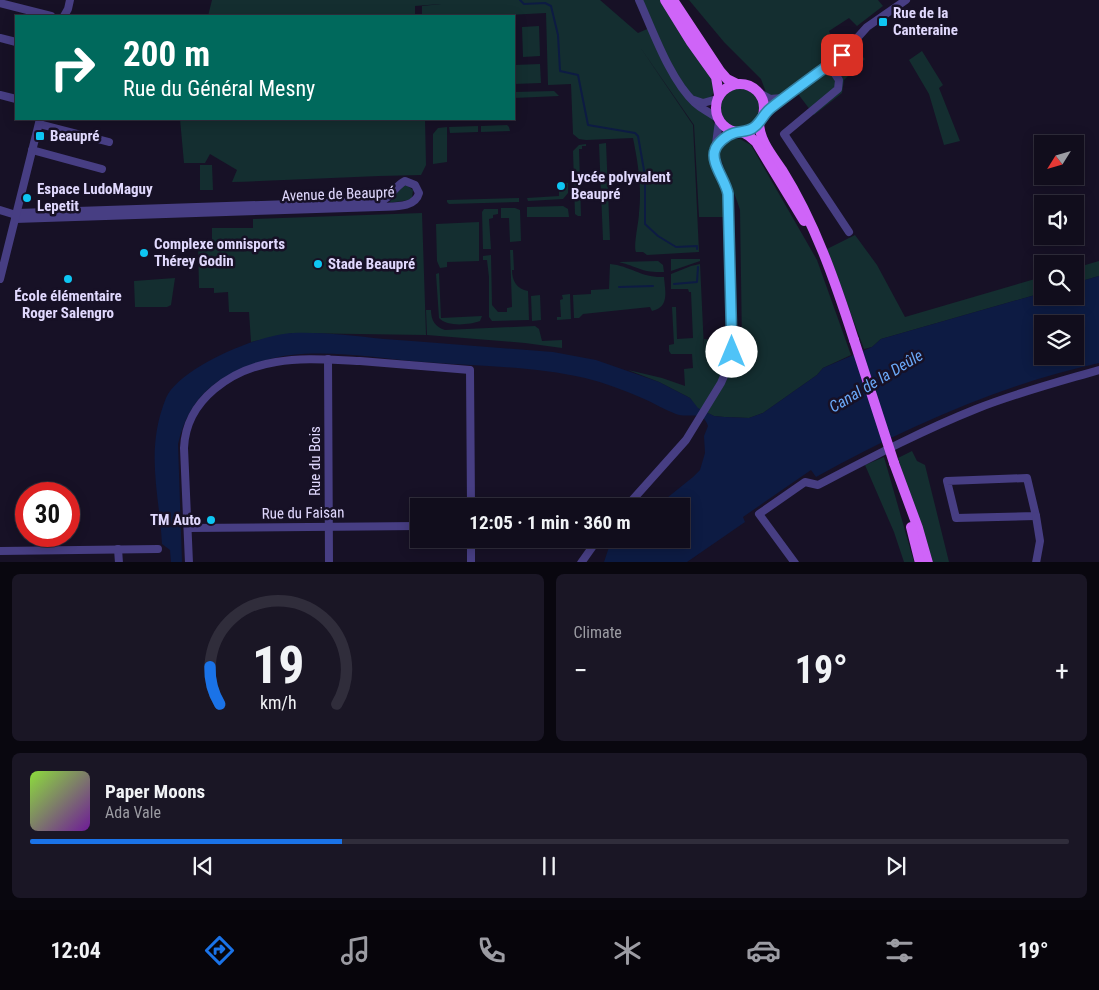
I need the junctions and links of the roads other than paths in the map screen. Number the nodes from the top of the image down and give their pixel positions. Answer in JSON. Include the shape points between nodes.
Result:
{"nodes":[{"id":1,"x":70,"y":0,"type":"edge"},
{"id":2,"x":639,"y":0,"type":"edge"},
{"id":3,"x":665,"y":0,"type":"edge"},
{"id":4,"x":673,"y":0,"type":"edge"},
{"id":5,"x":906,"y":0,"type":"edge"},
{"id":6,"x":5,"y":2,"type":"edge"},
{"id":7,"x":47,"y":15,"type":"edge"},
{"id":8,"x":65,"y":15,"type":"edge"},
{"id":9,"x":0,"y":38,"type":"edge"},
{"id":10,"x":15,"y":42,"type":"edge"},
{"id":11,"x":829,"y":65,"type":"junction"},
{"id":12,"x":737,"y":84,"type":"junction"},
{"id":13,"x":758,"y":92,"type":"junction"},
{"id":14,"x":0,"y":95,"type":"edge"},
{"id":15,"x":786,"y":96,"type":"junction"},
{"id":16,"x":718,"y":97,"type":"junction"},
{"id":17,"x":690,"y":98,"type":"junction"},
{"id":18,"x":15,"y":99,"type":"edge"},
{"id":19,"x":718,"y":119,"type":"junction"},
{"id":20,"x":761,"y":119,"type":"junction"},
{"id":21,"x":39,"y":122,"type":"edge"},
{"id":22,"x":739,"y":132,"type":"junction"},
{"id":23,"x":109,"y":142,"type":"dead end"},
{"id":24,"x":32,"y":150,"type":"junction"},
{"id":25,"x":714,"y":151,"type":"junction"},
{"id":26,"x":102,"y":169,"type":"dead end"},
{"id":27,"x":0,"y":210,"type":"edge"},
{"id":28,"x":16,"y":216,"type":"junction"},
{"id":29,"x":850,"y":232,"type":"dead end"},
{"id":30,"x":0,"y":279,"type":"edge"},
{"id":31,"x":836,"y":287,"type":"junction"},
{"id":32,"x":328,"y":360,"type":"junction"},
{"id":33,"x":1099,"y":370,"type":"edge"},
{"id":34,"x":894,"y":463,"type":"junction"},
{"id":35,"x":471,"y":498,"type":"edge"},
{"id":36,"x":634,"y":498,"type":"edge"},
{"id":37,"x":1036,"y":516,"type":"junction"},
{"id":38,"x":329,"y":526,"type":"junction"},
{"id":39,"x":410,"y":526,"type":"edge"},
{"id":40,"x":188,"y":528,"type":"junction"},
{"id":41,"x":471,"y":548,"type":"edge"},
{"id":42,"x":591,"y":548,"type":"edge"},
{"id":43,"x":118,"y":549,"type":"junction"},
{"id":44,"x":158,"y":549,"type":"dead end"},
{"id":45,"x":0,"y":551,"type":"edge"},
{"id":46,"x":118,"y":562,"type":"edge"},
{"id":47,"x":189,"y":562,"type":"edge"},
{"id":48,"x":330,"y":562,"type":"edge"},
{"id":49,"x":471,"y":562,"type":"edge"},
{"id":50,"x":581,"y":562,"type":"edge"},
{"id":51,"x":795,"y":562,"type":"edge"},
{"id":52,"x":920,"y":562,"type":"edge"},
{"id":53,"x":928,"y":562,"type":"edge"},
{"id":54,"x":1036,"y":562,"type":"edge"}],
"edges":[{"from":1,"to":8,"type":"street"},
{"from":2,"to":17,"type":"street","via":[[671,70]]},
{"from":3,"to":16,"type":"main road","via":[[716,77]]},
{"from":4,"to":12,"type":"main road","via":[[717,68]]},
{"from":5,"to":11,"type":"street","via":[[868,27]]},
{"from":6,"to":7,"type":"street"},
{"from":9,"to":10,"type":"street"},
{"from":11,"to":15,"type":"street"},
{"from":11,"to":29,"type":"street","via":[[839,80],[838,89],[784,134]]},
{"from":12,"to":13,"type":"main road","via":[[747,85]]},
{"from":12,"to":16,"type":"main road"},
{"from":13,"to":15,"type":"street","via":[[776,100]]},
{"from":13,"to":20,"type":"main road","via":[[763,102]]},
{"from":14,"to":18,"type":"street"},
{"from":15,"to":20,"type":"street"},
{"from":16,"to":17,"type":"street","via":[[703,103]]},
{"from":16,"to":19,"type":"main road"},
{"from":17,"to":19,"type":"street"},
{"from":19,"to":22,"type":"main road","via":[[727,128]]},
{"from":19,"to":25,"type":"street"},
{"from":20,"to":22,"type":"main road","via":[[752,129]]},
{"from":20,"to":31,"type":"main road","via":[[762,140],[811,222]]},
{"from":21,"to":23,"type":"street"},
{"from":21,"to":24,"type":"street"},
{"from":22,"to":25,"type":"street","via":[[725,138]]},
{"from":22,"to":31,"type":"main road","via":[[758,145],[806,226]]},
{"from":24,"to":26,"type":"street"},
{"from":24,"to":28,"type":"street"},
{"from":25,"to":36,"type":"street","via":[[715,163],[728,194],[733,346],[729,367],[694,428]]},
{"from":27,"to":28,"type":"street"},
{"from":28,"to":28,"type":"street","name":"Avenue de Beaupré","via":[[385,207],[410,204],[418,193],[415,185],[405,181],[388,198],[380,201]]},
{"from":28,"to":30,"type":"street"},
{"from":31,"to":34,"type":"main road","bridge":true},
{"from":32,"to":35,"type":"street","via":[[470,370]]},
{"from":32,"to":38,"type":"street","name":"Rue du Bois"},
{"from":32,"to":40,"type":"street","via":[[288,360],[263,365],[226,381],[206,396],[195,410],[184,437]]},
{"from":33,"to":51,"type":"street","via":[[969,412],[904,440],[818,485],[805,482],[759,514]]},
{"from":34,"to":52,"type":"main road"},
{"from":34,"to":53,"type":"main road"},
{"from":37,"to":37,"type":"street","via":[[1027,478],[947,482],[956,518]]},
{"from":37,"to":54,"type":"street","via":[[1040,541]]},
{"from":38,"to":39,"type":"street","name":"Rue du Faisan"},
{"from":38,"to":40,"type":"street","name":"Rue du Faisan"},
{"from":38,"to":48,"type":"street","name":"Rue du Bois"},
{"from":40,"to":47,"type":"street"},
{"from":41,"to":49,"type":"street"},
{"from":42,"to":50,"type":"street"},
{"from":43,"to":44,"type":"street"},
{"from":43,"to":45,"type":"street"},
{"from":43,"to":46,"type":"street"}]}
